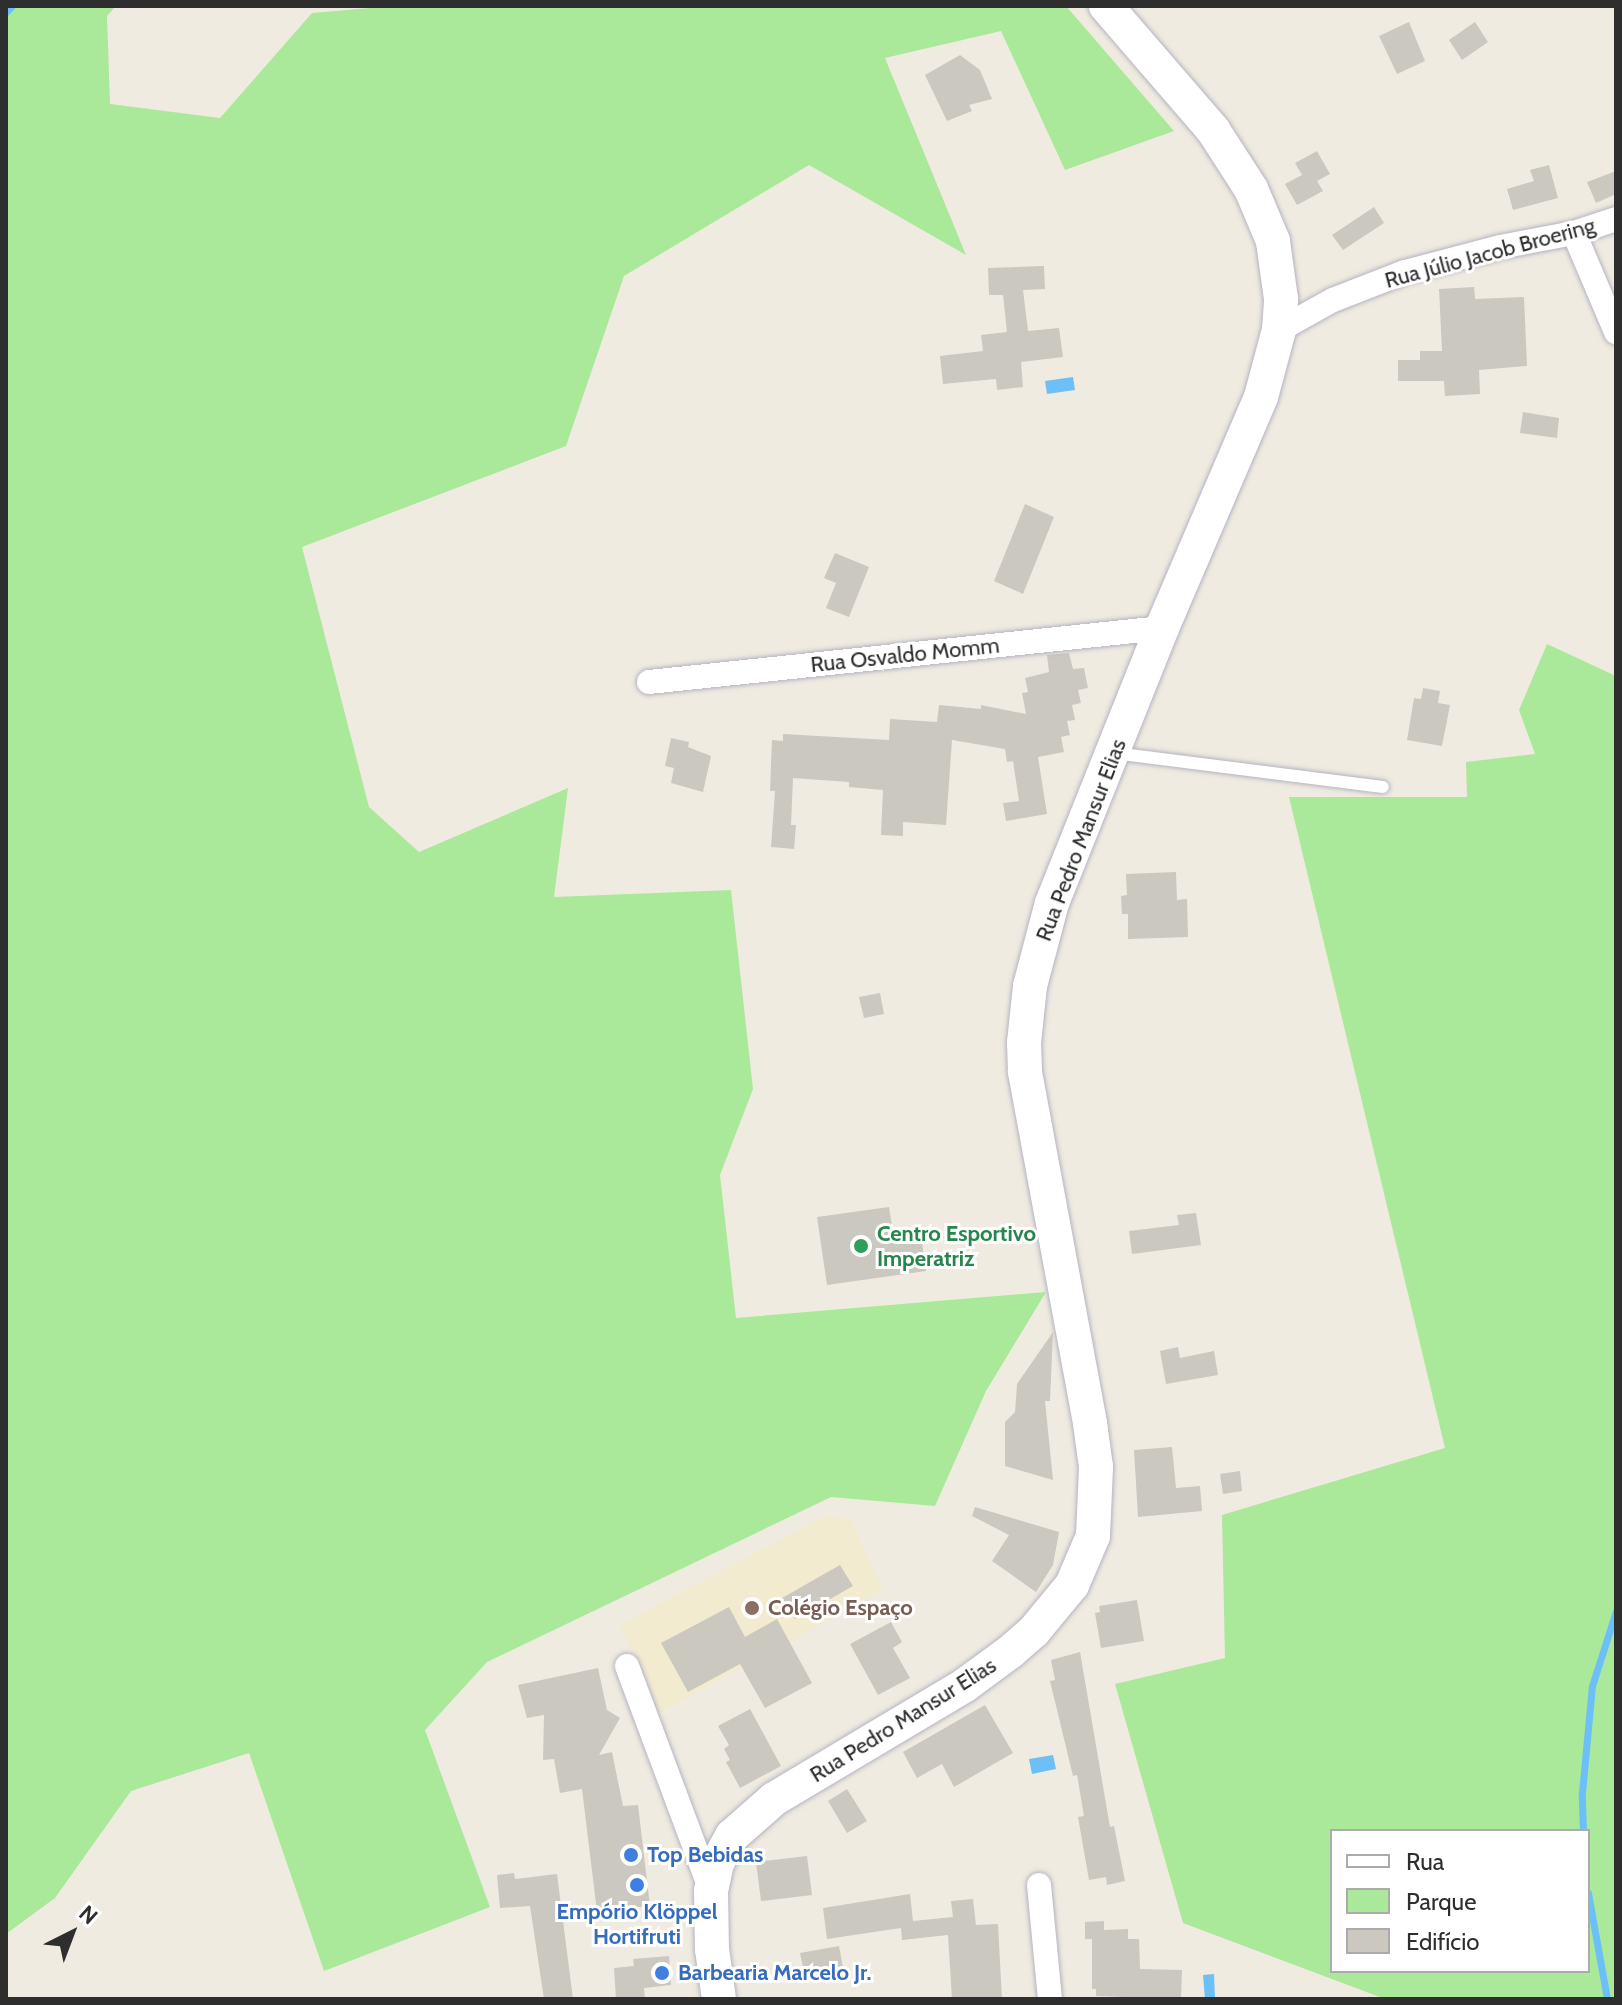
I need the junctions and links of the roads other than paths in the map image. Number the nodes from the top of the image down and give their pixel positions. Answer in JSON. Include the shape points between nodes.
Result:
{"nodes":[{"id":1,"x":1106,"y":6,"type":"edge"},
{"id":2,"x":1616,"y":219,"type":"edge"},
{"id":3,"x":1574,"y":233,"type":"junction"},
{"id":4,"x":1279,"y":330,"type":"junction"},
{"id":5,"x":1616,"y":332,"type":"edge"},
{"id":6,"x":1162,"y":628,"type":"junction"},
{"id":7,"x":649,"y":682,"type":"dead end"},
{"id":8,"x":1114,"y":753,"type":"junction"},
{"id":9,"x":1383,"y":787,"type":"dead end"},
{"id":10,"x":627,"y":1666,"type":"dead end"},
{"id":11,"x":1039,"y":1885,"type":"dead end"},
{"id":12,"x":711,"y":1891,"type":"junction"},
{"id":13,"x":719,"y":1999,"type":"edge"},
{"id":14,"x":1050,"y":1999,"type":"edge"}],
"edges":[{"from":1,"to":4,"type":"main road","name":"Rua Pedro Mansur Elias","via":[[1213,130],[1251,189],[1278,266]]},
{"from":2,"to":3,"type":"street","name":"Rua Júlio Jacob Broering"},
{"from":3,"to":4,"type":"street","name":"Rua Júlio Jacob Broering","via":[[1405,272],[1333,300]]},
{"from":3,"to":5,"type":"street"},
{"from":4,"to":6,"type":"main road","name":"Rua Pedro Mansur Elias","via":[[1261,397]]},
{"from":6,"to":7,"type":"street","name":"Rua Osvaldo Momm"},
{"from":6,"to":8,"type":"main road","name":"Rua Pedro Mansur Elias"},
{"from":8,"to":9,"type":"lane"},
{"from":8,"to":12,"type":"main road","name":"Rua Pedro Mansur Elias","via":[[1043,932],[1024,1043],[1096,1467],[1093,1536],[1084,1563],[1044,1620],[981,1675],[745,1821],[723,1850]]},
{"from":10,"to":12,"type":"street"},
{"from":11,"to":14,"type":"street"},
{"from":12,"to":13,"type":"main road","name":"Rua Pedro Mansur Elias"}]}
